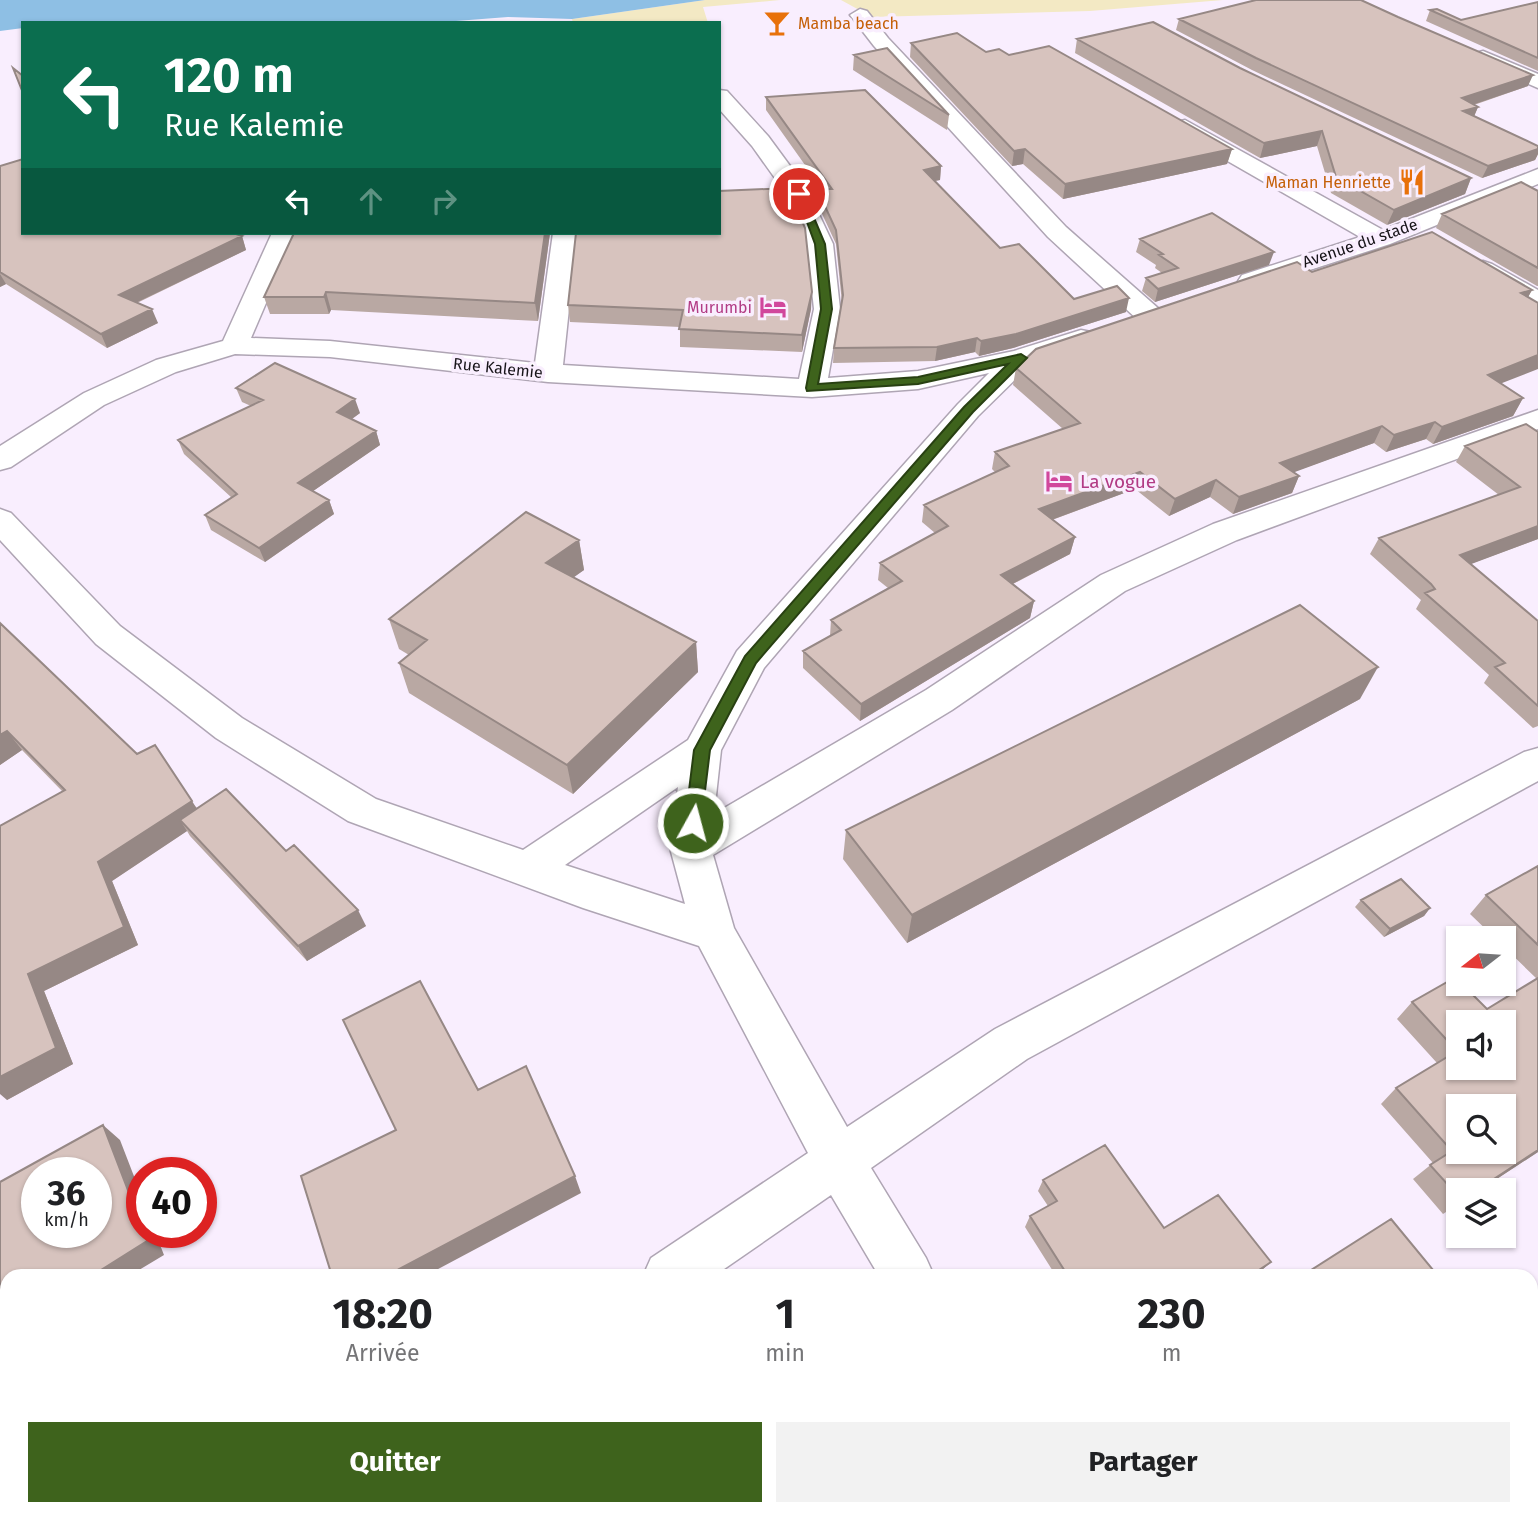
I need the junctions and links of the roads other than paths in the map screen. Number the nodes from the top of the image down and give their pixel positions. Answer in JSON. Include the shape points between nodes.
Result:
{"nodes":[{"id":1,"x":860,"y":15,"type":"dead end"},
{"id":2,"x":1466,"y":49,"type":"edge"},
{"id":3,"x":1538,"y":82,"type":"edge"},
{"id":4,"x":721,"y":98,"type":"edge"},
{"id":5,"x":1168,"y":118,"type":"edge"},
{"id":6,"x":1538,"y":176,"type":"edge"},
{"id":7,"x":1465,"y":183,"type":"edge"},
{"id":8,"x":1489,"y":194,"type":"junction"},
{"id":9,"x":1411,"y":227,"type":"junction"},
{"id":10,"x":284,"y":235,"type":"edge"},
{"id":11,"x":565,"y":235,"type":"edge"},
{"id":12,"x":1381,"y":239,"type":"junction"},
{"id":13,"x":1434,"y":240,"type":"edge"},
{"id":14,"x":1457,"y":254,"type":"edge"},
{"id":15,"x":1223,"y":290,"type":"edge"},
{"id":16,"x":1538,"y":301,"type":"edge"},
{"id":17,"x":1124,"y":323,"type":"edge"},
{"id":18,"x":1098,"y":332,"type":"edge"},
{"id":19,"x":234,"y":346,"type":"junction"},
{"id":20,"x":1021,"y":358,"type":"junction"},
{"id":21,"x":548,"y":373,"type":"junction"},
{"id":22,"x":812,"y":388,"type":"junction"},
{"id":23,"x":1538,"y":419,"type":"edge"},
{"id":24,"x":0,"y":460,"type":"edge"},
{"id":25,"x":0,"y":520,"type":"edge"},
{"id":26,"x":702,"y":750,"type":"junction"},
{"id":27,"x":1538,"y":763,"type":"edge"},
{"id":28,"x":690,"y":848,"type":"junction"},
{"id":29,"x":528,"y":869,"type":"junction"},
{"id":30,"x":715,"y":932,"type":"junction"},
{"id":31,"x":838,"y":1160,"type":"junction"},
{"id":32,"x":679,"y":1269,"type":"edge"},
{"id":33,"x":904,"y":1269,"type":"edge"}],
"edges":[{"from":1,"to":17,"type":"street","via":[[1057,232],[1161,311]]},
{"from":2,"to":3,"type":"street"},
{"from":4,"to":22,"type":"street","via":[[799,194],[820,244],[827,309]]},
{"from":5,"to":12,"type":"street"},
{"from":6,"to":8,"type":"street","name":"Avenue du stade"},
{"from":7,"to":8,"type":"street"},
{"from":8,"to":9,"type":"street","name":"Avenue du stade"},
{"from":9,"to":12,"type":"street","name":"Avenue du stade"},
{"from":9,"to":13,"type":"street"},
{"from":10,"to":19,"type":"street"},
{"from":11,"to":21,"type":"street"},
{"from":12,"to":15,"type":"street","name":"Avenue du stade"},
{"from":14,"to":16,"type":"street"},
{"from":18,"to":20,"type":"street"},
{"from":19,"to":21,"type":"street","name":"Rue Kalemie","via":[[330,349]]},
{"from":19,"to":24,"type":"street","name":"Rue Kalemie","via":[[166,366],[94,399]]},
{"from":20,"to":22,"type":"street","name":"Rue Kalemie","via":[[918,380]]},
{"from":20,"to":26,"type":"street","via":[[968,410],[750,660]]},
{"from":21,"to":22,"type":"street","name":"Rue Kalemie"},
{"from":23,"to":28,"type":"street","via":[[1225,532],[1113,583],[939,700]]},
{"from":25,"to":29,"type":"street","via":[[108,635],[229,728],[362,810]]},
{"from":26,"to":28,"type":"street"},
{"from":26,"to":29,"type":"street"},
{"from":27,"to":31,"type":"street","via":[[1011,1044]]},
{"from":28,"to":30,"type":"street"},
{"from":29,"to":30,"type":"street"},
{"from":30,"to":31,"type":"street"},
{"from":31,"to":32,"type":"street"},
{"from":31,"to":33,"type":"street"}]}
